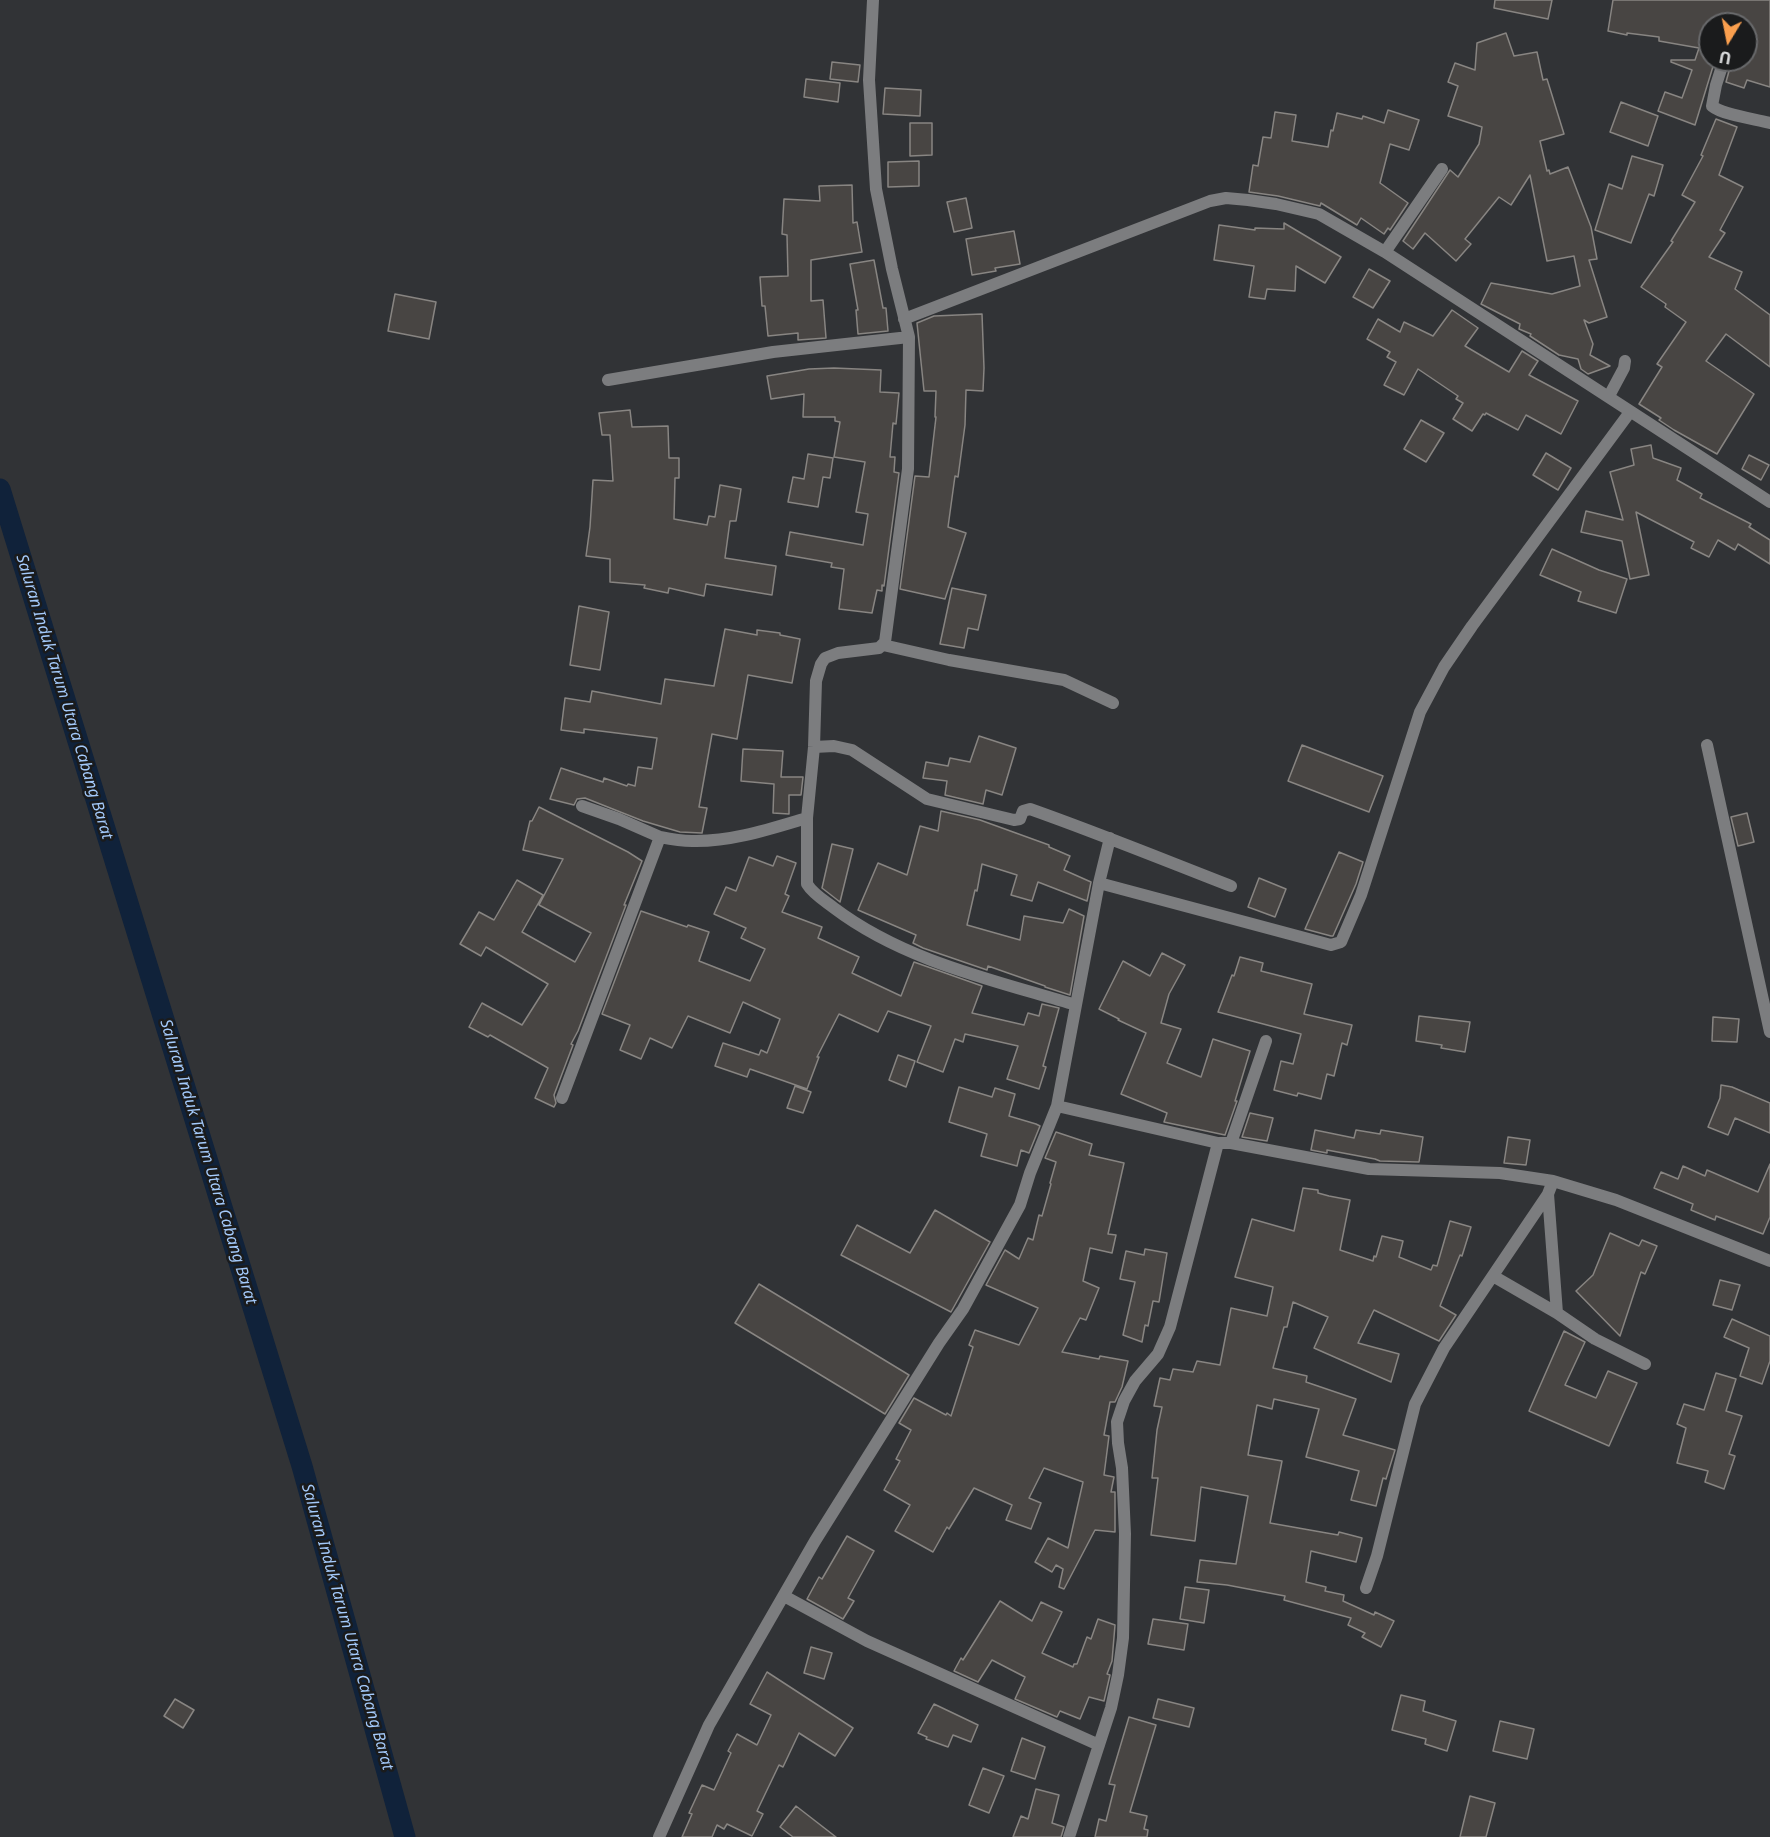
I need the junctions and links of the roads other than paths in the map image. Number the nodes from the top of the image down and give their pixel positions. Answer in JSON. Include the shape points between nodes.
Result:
{"nodes":[{"id":1,"x":873,"y":0,"type":"edge"},
{"id":2,"x":1720,"y":72,"type":"edge"},
{"id":3,"x":1770,"y":123,"type":"edge"},
{"id":4,"x":1442,"y":169,"type":"dead end"},
{"id":5,"x":1385,"y":252,"type":"junction"},
{"id":6,"x":904,"y":319,"type":"junction"},
{"id":7,"x":909,"y":337,"type":"junction"},
{"id":8,"x":1625,"y":361,"type":"dead end"},
{"id":9,"x":608,"y":380,"type":"dead end"},
{"id":10,"x":1609,"y":396,"type":"junction"},
{"id":11,"x":1630,"y":412,"type":"junction"},
{"id":12,"x":1770,"y":502,"type":"edge"},
{"id":13,"x":883,"y":645,"type":"junction"},
{"id":14,"x":1113,"y":702,"type":"dead end"},
{"id":15,"x":1707,"y":745,"type":"dead end"},
{"id":16,"x":814,"y":747,"type":"junction"},
{"id":17,"x":582,"y":806,"type":"dead end"},
{"id":18,"x":807,"y":818,"type":"junction"},
{"id":19,"x":660,"y":837,"type":"junction"},
{"id":20,"x":1110,"y":838,"type":"junction"},
{"id":21,"x":1099,"y":883,"type":"junction"},
{"id":22,"x":1231,"y":886,"type":"dead end"},
{"id":23,"x":1076,"y":1005,"type":"junction"},
{"id":24,"x":1770,"y":1032,"type":"edge"},
{"id":25,"x":1266,"y":1041,"type":"dead end"},
{"id":26,"x":562,"y":1098,"type":"dead end"},
{"id":27,"x":1057,"y":1106,"type":"junction"},
{"id":28,"x":1218,"y":1143,"type":"junction"},
{"id":29,"x":1231,"y":1143,"type":"junction"},
{"id":30,"x":1553,"y":1181,"type":"junction"},
{"id":31,"x":1548,"y":1194,"type":"junction"},
{"id":32,"x":1770,"y":1261,"type":"edge"},
{"id":33,"x":1493,"y":1276,"type":"junction"},
{"id":34,"x":1557,"y":1313,"type":"junction"},
{"id":35,"x":1645,"y":1364,"type":"dead end"},
{"id":36,"x":1366,"y":1588,"type":"dead end"},
{"id":37,"x":784,"y":1596,"type":"junction"},
{"id":38,"x":1099,"y":1745,"type":"junction"},
{"id":39,"x":659,"y":1837,"type":"edge"},
{"id":40,"x":1069,"y":1837,"type":"edge"}],
"edges":[{"from":1,"to":6,"type":"street","via":[[869,80],[876,189]]},
{"from":2,"to":3,"type":"street","via":[[1712,106]]},
{"from":4,"to":5,"type":"street"},
{"from":5,"to":6,"type":"street","via":[[1319,214],[1267,202],[1218,199]]},
{"from":5,"to":10,"type":"street"},
{"from":6,"to":7,"type":"street"},
{"from":7,"to":9,"type":"street","via":[[773,352]]},
{"from":7,"to":13,"type":"street","via":[[908,469]]},
{"from":8,"to":10,"type":"street"},
{"from":10,"to":11,"type":"street"},
{"from":11,"to":12,"type":"street"},
{"from":11,"to":21,"type":"street","via":[[1444,667],[1420,712],[1361,895],[1341,942],[1331,945]]},
{"from":13,"to":14,"type":"street","via":[[1064,680]]},
{"from":13,"to":16,"type":"street","via":[[825,658],[816,681]]},
{"from":15,"to":24,"type":"street"},
{"from":16,"to":18,"type":"street"},
{"from":16,"to":20,"type":"street","via":[[852,750],[927,800],[1014,820],[1030,809]]},
{"from":17,"to":19,"type":"street"},
{"from":18,"to":19,"type":"street","via":[[758,833],[709,840],[691,842]]},
{"from":18,"to":23,"type":"street","via":[[807,884],[852,922],[945,966]]},
{"from":19,"to":26,"type":"street"},
{"from":20,"to":21,"type":"street"},
{"from":20,"to":22,"type":"street"},
{"from":21,"to":23,"type":"street"},
{"from":23,"to":27,"type":"street"},
{"from":25,"to":29,"type":"street"},
{"from":27,"to":28,"type":"street"},
{"from":27,"to":37,"type":"street","via":[[1020,1205],[996,1252]]},
{"from":28,"to":29,"type":"street"},
{"from":28,"to":38,"type":"street","via":[[1170,1327],[1158,1354],[1134,1381],[1117,1422],[1125,1534],[1123,1638],[1111,1708]]},
{"from":29,"to":30,"type":"street","via":[[1369,1169],[1500,1173]]},
{"from":30,"to":31,"type":"street"},
{"from":30,"to":32,"type":"street","via":[[1616,1200]]},
{"from":31,"to":33,"type":"street"},
{"from":31,"to":34,"type":"street"},
{"from":33,"to":34,"type":"street"},
{"from":33,"to":36,"type":"street","via":[[1444,1348],[1415,1404]]},
{"from":34,"to":35,"type":"street"},
{"from":37,"to":38,"type":"street","via":[[867,1641]]},
{"from":37,"to":39,"type":"street","via":[[710,1725]]},
{"from":38,"to":40,"type":"street"}]}
